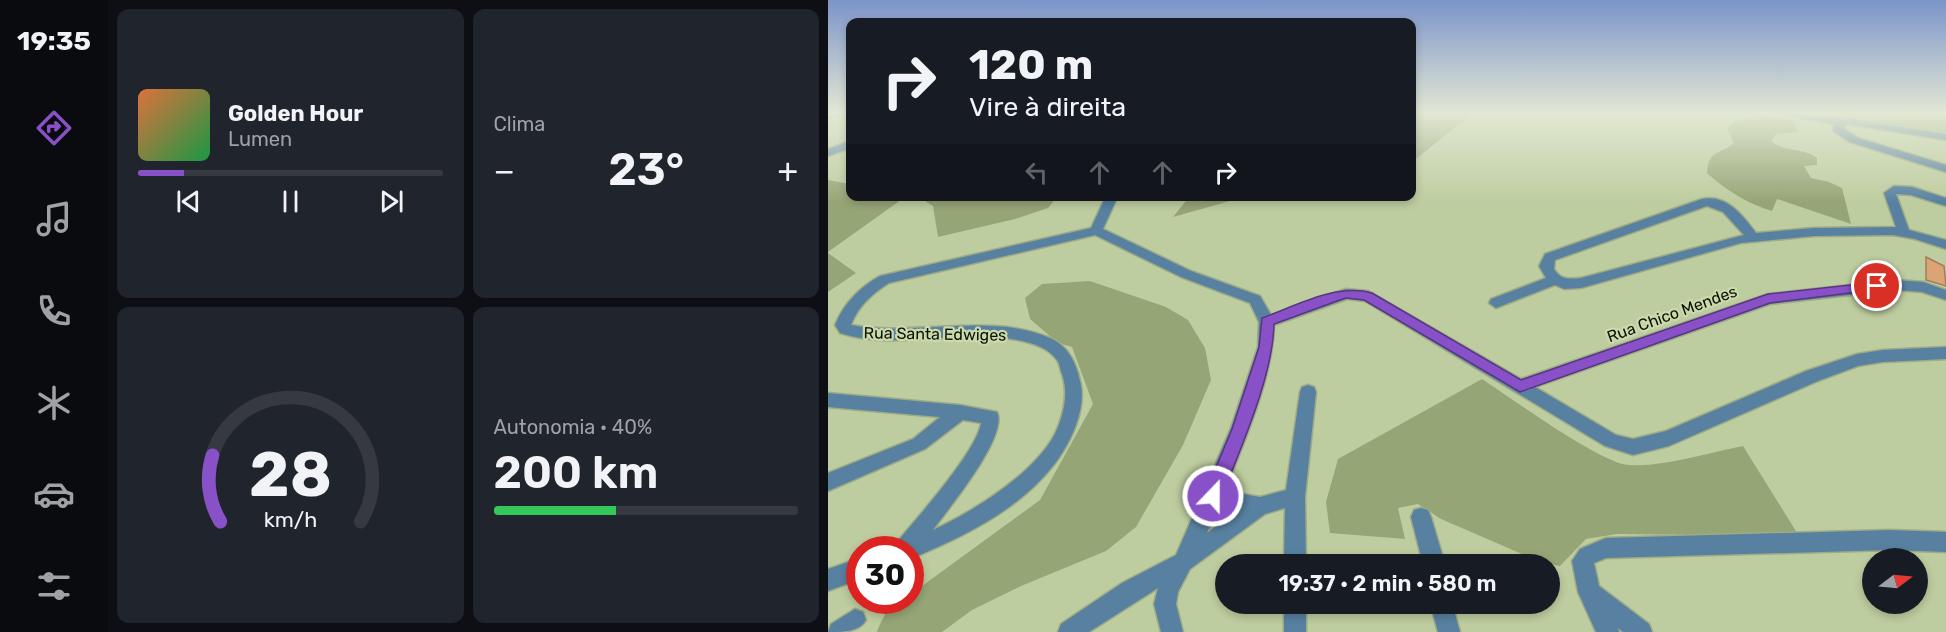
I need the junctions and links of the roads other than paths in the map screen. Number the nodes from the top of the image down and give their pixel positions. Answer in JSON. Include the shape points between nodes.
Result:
{"nodes":[{"id":1,"x":1866,"y":143,"type":"edge"},
{"id":2,"x":846,"y":146,"type":"edge"},
{"id":3,"x":828,"y":153,"type":"edge"},
{"id":4,"x":1946,"y":169,"type":"edge"},
{"id":5,"x":1110,"y":201,"type":"edge"},
{"id":6,"x":1946,"y":202,"type":"edge"},
{"id":7,"x":1096,"y":231,"type":"junction"},
{"id":8,"x":1904,"y":231,"type":"junction"},
{"id":9,"x":1753,"y":237,"type":"junction"},
{"id":10,"x":1946,"y":245,"type":"edge"},
{"id":11,"x":1555,"y":279,"type":"junction"},
{"id":12,"x":1946,"y":295,"type":"edge"},
{"id":13,"x":1496,"y":303,"type":"dead end"},
{"id":14,"x":1267,"y":322,"type":"junction"},
{"id":15,"x":1946,"y":353,"type":"edge"},
{"id":16,"x":1520,"y":386,"type":"junction"},
{"id":17,"x":1308,"y":392,"type":"dead end"},
{"id":18,"x":828,"y":400,"type":"edge"},
{"id":19,"x":960,"y":412,"type":"junction"},
{"id":20,"x":828,"y":482,"type":"edge"},
{"id":21,"x":1213,"y":496,"type":"junction"},
{"id":22,"x":1295,"y":497,"type":"junction"},
{"id":23,"x":1260,"y":506,"type":"junction"},
{"id":24,"x":1421,"y":517,"type":"dead end"},
{"id":25,"x":914,"y":536,"type":"edge"},
{"id":26,"x":1946,"y":542,"type":"edge"},
{"id":27,"x":924,"y":544,"type":"edge"},
{"id":28,"x":1295,"y":554,"type":"edge"},
{"id":29,"x":1431,"y":554,"type":"edge"},
{"id":30,"x":1183,"y":562,"type":"junction"},
{"id":31,"x":846,"y":573,"type":"edge"},
{"id":32,"x":828,"y":580,"type":"edge"},
{"id":33,"x":1589,"y":592,"type":"junction"},
{"id":34,"x":1295,"y":614,"type":"edge"},
{"id":35,"x":1444,"y":614,"type":"edge"},
{"id":36,"x":1069,"y":632,"type":"edge"},
{"id":37,"x":1172,"y":632,"type":"edge"},
{"id":38,"x":1295,"y":632,"type":"edge"},
{"id":39,"x":1449,"y":632,"type":"edge"},
{"id":40,"x":1608,"y":632,"type":"edge"},
{"id":41,"x":1641,"y":632,"type":"edge"}],
"edges":[{"from":1,"to":4,"type":"street"},
{"from":2,"to":3,"type":"street"},
{"from":5,"to":7,"type":"street"},
{"from":6,"to":8,"type":"street","via":[[1912,191],[1894,190],[1890,193],[1893,207]]},
{"from":7,"to":14,"type":"street","via":[[1186,274],[1255,300]]},
{"from":7,"to":27,"type":"street","name":"Rua Santa Edwiges","via":[[885,279],[866,292],[844,319],[846,329],[892,336],[983,332],[1033,339],[1050,345],[1063,356],[1076,391],[1059,444],[1034,473],[990,510]]},
{"from":8,"to":9,"type":"street"},
{"from":8,"to":10,"type":"street"},
{"from":9,"to":11,"type":"street","via":[[1581,283],[1564,284]]},
{"from":9,"to":11,"type":"street","via":[[1735,215],[1712,201],[1550,257],[1546,267]]},
{"from":11,"to":13,"type":"street"},
{"from":12,"to":16,"type":"street","name":"Rua Chico Mendes","via":[[1923,287],[1896,285],[1768,299]]},
{"from":14,"to":16,"type":"street","via":[[1346,294],[1368,296]]},
{"from":14,"to":21,"type":"street","via":[[1266,347]]},
{"from":15,"to":16,"type":"street","via":[[1883,356],[1838,366],[1669,438],[1633,447],[1611,441]]},
{"from":17,"to":22,"type":"street"},
{"from":18,"to":19,"type":"street"},
{"from":19,"to":20,"type":"street","via":[[919,444]]},
{"from":19,"to":25,"type":"street","via":[[988,416],[992,423],[947,495]]},
{"from":21,"to":23,"type":"street"},
{"from":21,"to":30,"type":"street"},
{"from":22,"to":23,"type":"street"},
{"from":22,"to":28,"type":"street"},
{"from":23,"to":30,"type":"street"},
{"from":24,"to":29,"type":"street"},
{"from":26,"to":33,"type":"street","via":[[1890,540],[1606,549],[1583,561]]},
{"from":30,"to":36,"type":"street","via":[[1130,591]]},
{"from":30,"to":37,"type":"street","via":[[1168,589],[1165,604]]},
{"from":31,"to":32,"type":"street"},
{"from":33,"to":40,"type":"street"},
{"from":33,"to":41,"type":"street"},
{"from":34,"to":38,"type":"street"},
{"from":35,"to":39,"type":"street"}]}
